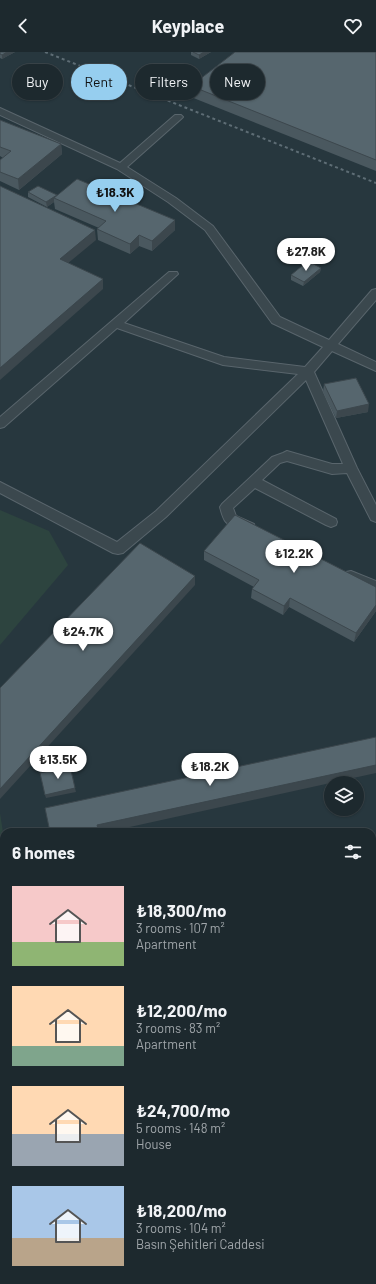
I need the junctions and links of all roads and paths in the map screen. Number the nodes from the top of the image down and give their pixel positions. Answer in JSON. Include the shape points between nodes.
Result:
{"nodes":[{"id":1,"x":0,"y":111,"type":"edge"},
{"id":2,"x":178,"y":117,"type":"dead end"},
{"id":3,"x":121,"y":167,"type":"junction"},
{"id":4,"x":173,"y":274,"type":"dead end"},
{"id":5,"x":376,"y":293,"type":"edge"},
{"id":6,"x":116,"y":324,"type":"junction"},
{"id":7,"x":330,"y":345,"type":"junction"},
{"id":8,"x":376,"y":366,"type":"edge"},
{"id":9,"x":308,"y":371,"type":"junction"},
{"id":10,"x":0,"y":424,"type":"edge"},
{"id":11,"x":351,"y":468,"type":"junction"},
{"id":12,"x":255,"y":482,"type":"junction"},
{"id":13,"x":0,"y":487,"type":"edge"},
{"id":14,"x":376,"y":517,"type":"edge"},
{"id":15,"x":331,"y":522,"type":"dead end"},
{"id":16,"x":258,"y":533,"type":"edge"},
{"id":17,"x":342,"y":572,"type":"edge"},
{"id":18,"x":376,"y":587,"type":"edge"}],
"edges":[{"from":1,"to":3,"type":"lane"},
{"from":2,"to":3,"type":"lane"},
{"from":3,"to":7,"type":"lane","via":[[209,228],[276,320]]},
{"from":4,"to":6,"type":"lane"},
{"from":5,"to":7,"type":"lane"},
{"from":6,"to":9,"type":"lane","via":[[223,361]]},
{"from":6,"to":10,"type":"lane"},
{"from":7,"to":8,"type":"lane"},
{"from":7,"to":9,"type":"lane"},
{"from":9,"to":11,"type":"lane"},
{"from":9,"to":13,"type":"lane","via":[[172,503],[118,549]]},
{"from":11,"to":12,"type":"lane","via":[[332,469],[287,456],[276,460]]},
{"from":11,"to":14,"type":"lane"},
{"from":12,"to":15,"type":"lane"},
{"from":12,"to":16,"type":"lane","via":[[239,493],[226,507],[231,519]]},
{"from":17,"to":18,"type":"lane"}]}
